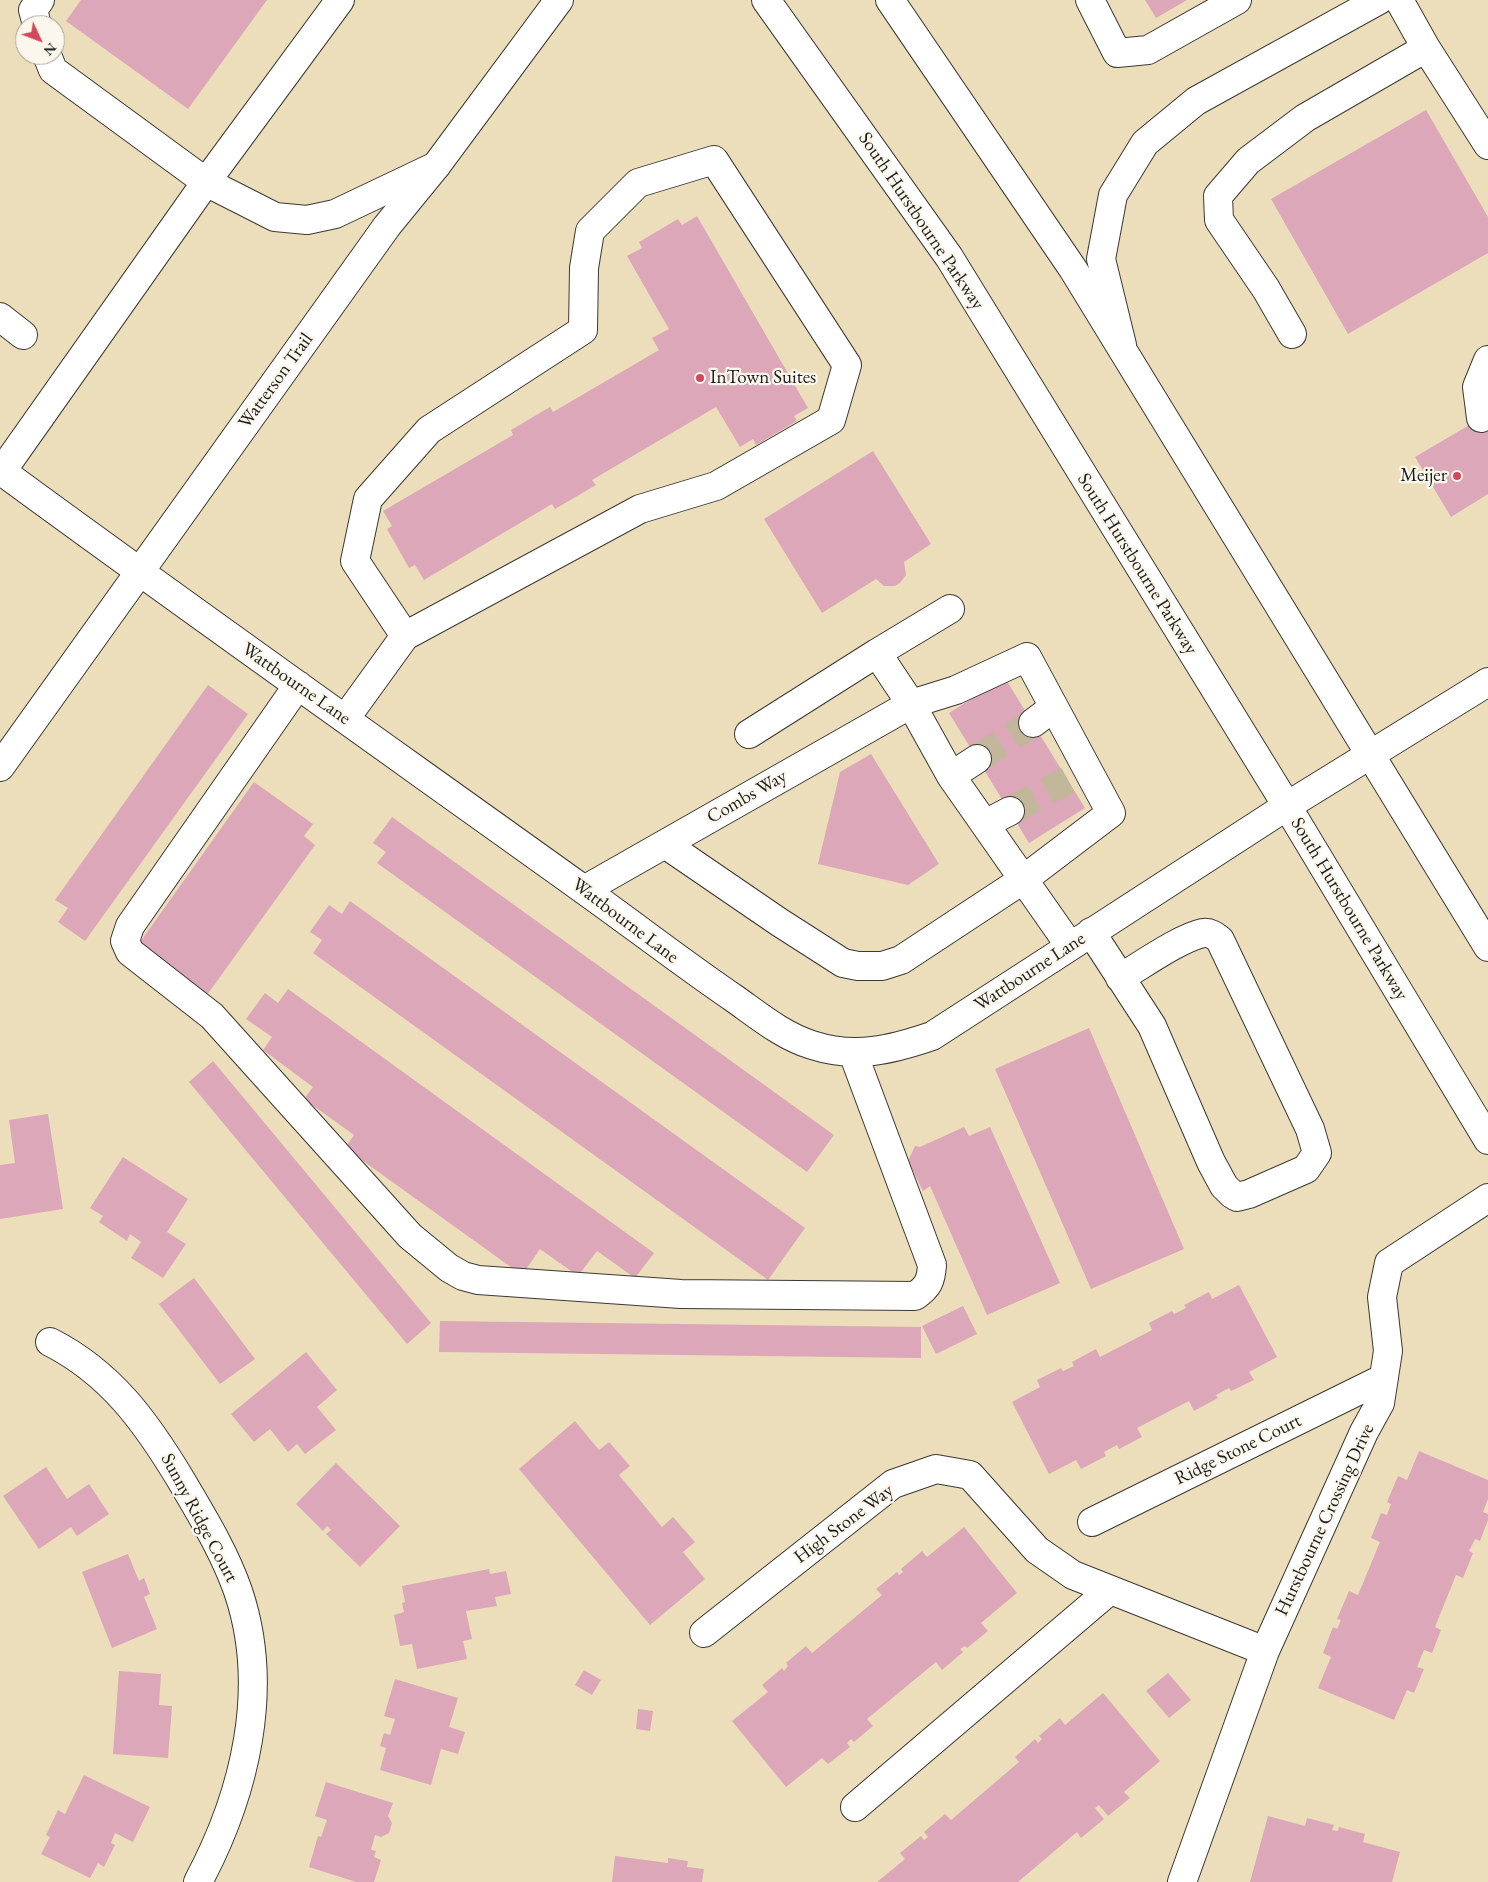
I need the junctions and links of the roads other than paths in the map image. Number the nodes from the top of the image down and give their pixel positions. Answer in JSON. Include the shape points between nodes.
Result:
{"nodes":[{"id":1,"x":40,"y":0,"type":"edge"},
{"id":2,"x":340,"y":0,"type":"edge"},
{"id":3,"x":559,"y":0,"type":"edge"},
{"id":4,"x":579,"y":0,"type":"edge"},
{"id":5,"x":766,"y":0,"type":"edge"},
{"id":6,"x":890,"y":0,"type":"edge"},
{"id":7,"x":1090,"y":0,"type":"edge"},
{"id":8,"x":1238,"y":0,"type":"edge"},
{"id":9,"x":1379,"y":0,"type":"edge"},
{"id":10,"x":1398,"y":0,"type":"edge"},
{"id":11,"x":34,"y":15,"type":"edge"},
{"id":12,"x":525,"y":47,"type":"junction"},
{"id":13,"x":1426,"y":48,"type":"junction"},
{"id":14,"x":51,"y":65,"type":"edge"},
{"id":15,"x":1488,"y":145,"type":"edge"},
{"id":16,"x":436,"y":166,"type":"junction"},
{"id":17,"x":206,"y":182,"type":"junction"},
{"id":18,"x":0,"y":317,"type":"edge"},
{"id":19,"x":1292,"y":334,"type":"dead end"},
{"id":20,"x":23,"y":335,"type":"dead end"},
{"id":21,"x":1124,"y":351,"type":"junction"},
{"id":22,"x":1488,"y":360,"type":"edge"},
{"id":23,"x":1480,"y":418,"type":"dead end"},
{"id":24,"x":1,"y":471,"type":"edge"},
{"id":25,"x":139,"y":572,"type":"junction"},
{"id":26,"x":950,"y":609,"type":"dead end"},
{"id":27,"x":405,"y":636,"type":"junction"},
{"id":28,"x":877,"y":653,"type":"junction"},
{"id":29,"x":1488,"y":682,"type":"edge"},
{"id":30,"x":298,"y":686,"type":"junction"},
{"id":31,"x":911,"y":704,"type":"junction"},
{"id":32,"x":345,"y":719,"type":"junction"},
{"id":33,"x":749,"y":734,"type":"dead end"},
{"id":34,"x":1369,"y":754,"type":"junction"},
{"id":35,"x":977,"y":759,"type":"tunnel mouth"},
{"id":36,"x":0,"y":767,"type":"edge"},
{"id":37,"x":951,"y":776,"type":"junction"},
{"id":38,"x":1286,"y":806,"type":"junction"},
{"id":39,"x":1010,"y":811,"type":"tunnel mouth"},
{"id":40,"x":985,"y":824,"type":"junction"},
{"id":41,"x":665,"y":844,"type":"junction"},
{"id":42,"x":1024,"y":880,"type":"junction"},
{"id":43,"x":584,"y":890,"type":"junction"},
{"id":44,"x":1081,"y":939,"type":"junction"},
{"id":45,"x":1488,"y":948,"type":"edge"},
{"id":46,"x":1120,"y":978,"type":"junction"},
{"id":47,"x":853,"y":1053,"type":"junction"},
{"id":48,"x":1488,"y":1140,"type":"edge"},
{"id":49,"x":1488,"y":1198,"type":"edge"},
{"id":50,"x":50,"y":1342,"type":"dead end"},
{"id":51,"x":1384,"y":1378,"type":"junction"},
{"id":52,"x":1092,"y":1522,"type":"dead end"},
{"id":53,"x":1110,"y":1590,"type":"junction"},
{"id":54,"x":704,"y":1633,"type":"dead end"},
{"id":55,"x":1265,"y":1651,"type":"junction"},
{"id":56,"x":855,"y":1808,"type":"dead end"},
{"id":57,"x":198,"y":1882,"type":"edge"},
{"id":58,"x":1182,"y":1882,"type":"edge"}],
"edges":[{"from":1,"to":11,"type":"street","via":[[33,10]]},
{"from":2,"to":17,"type":"street"},
{"from":3,"to":12,"type":"street","name":"Watterson Trail"},
{"from":4,"to":12,"type":"street"},
{"from":5,"to":38,"type":"street","name":"South Hurstbourne Parkway","via":[[949,257]]},
{"from":6,"to":21,"type":"street","via":[[1073,269]]},
{"from":7,"to":8,"type":"street","via":[[1117,53],[1148,50]]},
{"from":9,"to":21,"type":"street","via":[[1196,101],[1145,143],[1113,195],[1101,259]]},
{"from":10,"to":13,"type":"street"},
{"from":12,"to":16,"type":"street","name":"Watterson Trail"},
{"from":13,"to":15,"type":"street"},
{"from":13,"to":19,"type":"street","via":[[1305,118],[1248,160],[1218,196],[1220,220]]},
{"from":14,"to":17,"type":"street","via":[[53,70]]},
{"from":16,"to":17,"type":"street","via":[[334,214],[307,220],[275,217]]},
{"from":16,"to":25,"type":"street","name":"Watterson Trail","via":[[381,234]]},
{"from":17,"to":24,"type":"street"},
{"from":18,"to":20,"type":"street"},
{"from":21,"to":34,"type":"street"},
{"from":22,"to":23,"type":"street","via":[[1478,387]]},
{"from":24,"to":25,"type":"street","name":"Wattbourne Lane"},
{"from":25,"to":30,"type":"street","name":"Wattbourne Lane"},
{"from":25,"to":36,"type":"street","name":"Watterson Trail"},
{"from":26,"to":28,"type":"street"},
{"from":27,"to":27,"type":"street","via":[[355,561],[368,499],[429,430],[583,330],[584,268],[590,231],[638,183],[714,160],[847,365],[831,420],[716,486],[640,509]]},
{"from":27,"to":32,"type":"street"},
{"from":28,"to":31,"type":"street"},
{"from":28,"to":33,"type":"street"},
{"from":29,"to":34,"type":"street","name":"Wattbourne Lane"},
{"from":30,"to":32,"type":"street","name":"Wattbourne Lane"},
{"from":30,"to":47,"type":"street","via":[[130,926],[126,941],[130,952],[212,1016],[410,1236],[449,1268],[478,1280],[681,1294],[915,1296],[927,1288],[932,1265]]},
{"from":31,"to":37,"type":"street"},
{"from":31,"to":41,"type":"street","name":"Combs Way"},
{"from":31,"to":42,"type":"street","name":"Combs Way","via":[[956,690],[1027,657],[1043,715],[1078,775],[1110,813]]},
{"from":32,"to":43,"type":"street","name":"Wattbourne Lane"},
{"from":34,"to":38,"type":"street","name":"Wattbourne Lane"},
{"from":34,"to":45,"type":"street"},
{"from":35,"to":37,"type":"street"},
{"from":37,"to":40,"type":"street"},
{"from":38,"to":44,"type":"street","name":"Wattbourne Lane"},
{"from":38,"to":48,"type":"street","name":"South Hurstbourne Parkway"},
{"from":39,"to":40,"type":"street"},
{"from":40,"to":42,"type":"street"},
{"from":41,"to":42,"type":"street","via":[[803,938],[843,963],[858,966],[882,966],[901,960]]},
{"from":41,"to":43,"type":"street","name":"Combs Way"},
{"from":42,"to":44,"type":"street"},
{"from":43,"to":47,"type":"street","name":"Wattbourne Lane","via":[[784,1034],[813,1046]]},
{"from":44,"to":46,"type":"street"},
{"from":44,"to":47,"type":"street","name":"Wattbourne Lane","via":[[932,1036],[894,1049]]},
{"from":46,"to":46,"type":"street","via":[[1152,1026],[1224,1186],[1237,1197],[1306,1169],[1317,1152],[1310,1129],[1220,940],[1204,933],[1187,939]]},
{"from":49,"to":51,"type":"street","name":"Hurstbourne Crossing Drive","via":[[1389,1263],[1382,1297],[1388,1351]]},
{"from":50,"to":57,"type":"street","name":"Sunny Ridge Court","via":[[77,1356],[105,1378],[142,1421],[207,1524],[228,1566],[245,1617],[254,1703],[246,1750],[238,1787],[216,1847]]},
{"from":51,"to":52,"type":"street","name":"Ridge Stone Court"},
{"from":51,"to":55,"type":"street","name":"Hurstbourne Crossing Drive","via":[[1380,1403]]},
{"from":53,"to":54,"type":"street","name":"High Stone Way","via":[[1073,1575],[1037,1550],[970,1475],[936,1468],[893,1484]]},
{"from":53,"to":55,"type":"street","name":"High Stone Way"},
{"from":53,"to":56,"type":"street"},
{"from":55,"to":58,"type":"street","name":"Hurstbourne Crossing Drive"}]}
